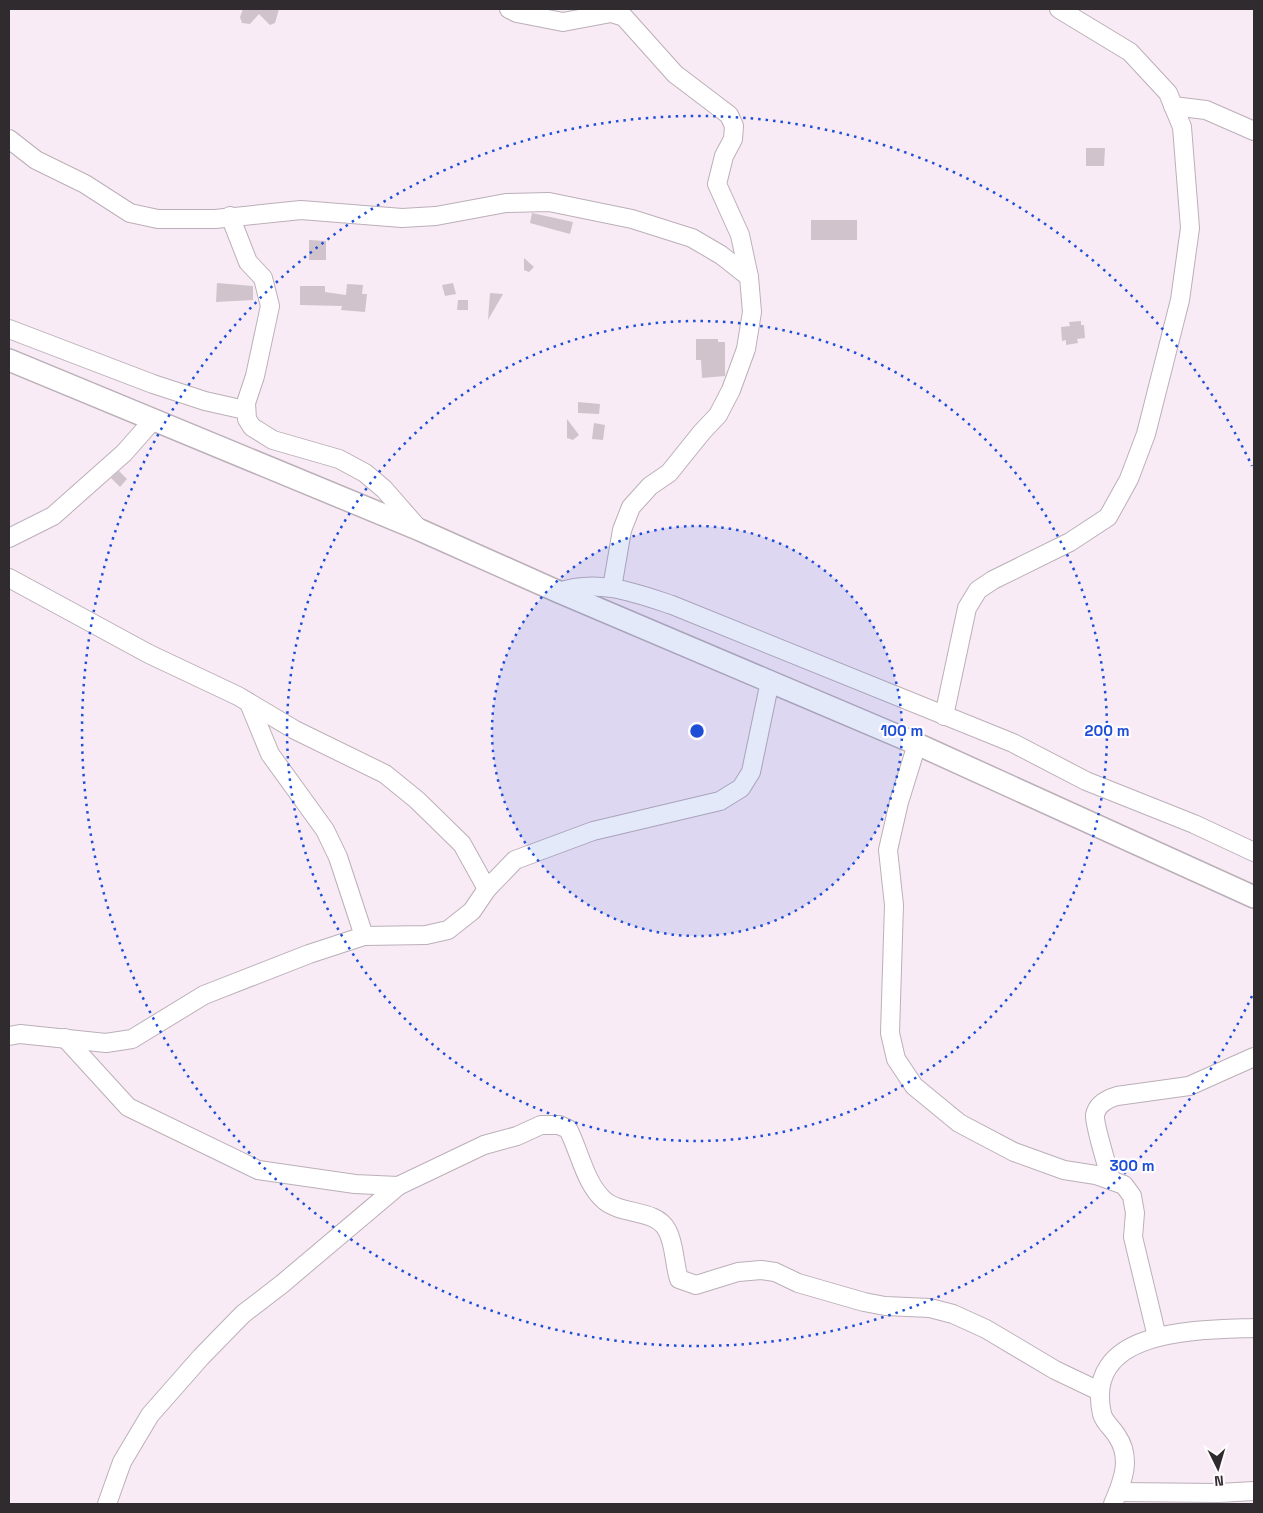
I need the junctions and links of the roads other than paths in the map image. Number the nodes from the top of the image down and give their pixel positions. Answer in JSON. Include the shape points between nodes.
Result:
{"nodes":[{"id":1,"x":509,"y":9,"type":"edge"},
{"id":2,"x":1060,"y":9,"type":"edge"},
{"id":3,"x":1173,"y":106,"type":"junction"},
{"id":4,"x":1254,"y":131,"type":"edge"},
{"id":5,"x":9,"y":139,"type":"edge"},
{"id":6,"x":230,"y":216,"type":"junction"},
{"id":7,"x":749,"y":276,"type":"junction"},
{"id":8,"x":9,"y":329,"type":"edge"},
{"id":9,"x":9,"y":360,"type":"edge"},
{"id":10,"x":246,"y":410,"type":"junction"},
{"id":11,"x":154,"y":419,"type":"junction"},
{"id":12,"x":420,"y":530,"type":"junction"},
{"id":13,"x":9,"y":538,"type":"edge"},
{"id":14,"x":9,"y":578,"type":"edge"},
{"id":15,"x":612,"y":588,"type":"junction"},
{"id":16,"x":560,"y":592,"type":"junction"},
{"id":17,"x":770,"y":681,"type":"junction"},
{"id":18,"x":249,"y":703,"type":"junction"},
{"id":19,"x":944,"y":716,"type":"junction"},
{"id":20,"x":917,"y":744,"type":"junction"},
{"id":21,"x":1254,"y":852,"type":"edge"},
{"id":22,"x":487,"y":889,"type":"junction"},
{"id":23,"x":1254,"y":897,"type":"edge"},
{"id":24,"x":364,"y":936,"type":"junction"},
{"id":25,"x":9,"y":1036,"type":"edge"},
{"id":26,"x":65,"y":1038,"type":"junction"},
{"id":27,"x":1254,"y":1057,"type":"edge"},
{"id":28,"x":1111,"y":1180,"type":"junction"},
{"id":29,"x":398,"y":1186,"type":"junction"},
{"id":30,"x":1254,"y":1328,"type":"edge"},
{"id":31,"x":1157,"y":1337,"type":"junction"},
{"id":32,"x":1099,"y":1391,"type":"junction"},
{"id":33,"x":1254,"y":1491,"type":"edge"},
{"id":34,"x":1116,"y":1498,"type":"edge"},
{"id":35,"x":1181,"y":1498,"type":"edge"},
{"id":36,"x":107,"y":1504,"type":"edge"}],
"edges":[{"from":1,"to":7,"type":"street","via":[[517,14],[563,22],[611,12],[624,17],[675,74],[730,115],[734,126],[733,138],[724,156],[717,184],[740,235]]},
{"from":2,"to":3,"type":"street","via":[[1130,52],[1168,93]]},
{"from":3,"to":4,"type":"street","via":[[1206,110]]},
{"from":3,"to":19,"type":"street","via":[[1182,127],[1190,228],[1180,300],[1146,434],[1129,479],[1108,516],[1070,542],[978,590],[967,608]]},
{"from":5,"to":6,"type":"street","via":[[36,160],[85,184],[130,213],[158,219]]},
{"from":6,"to":7,"type":"street","via":[[301,210],[402,218],[436,216],[506,203],[549,202],[632,219],[692,238]]},
{"from":6,"to":10,"type":"street","via":[[248,262],[263,278],[270,306]]},
{"from":7,"to":15,"type":"street","via":[[752,312],[746,349],[731,390],[718,415],[669,472],[650,486],[632,508],[622,530]]},
{"from":8,"to":10,"type":"street","via":[[153,384]]},
{"from":9,"to":11,"type":"main road"},
{"from":10,"to":12,"type":"street","via":[[252,427],[273,440],[340,459],[365,473],[384,489]]},
{"from":11,"to":12,"type":"main road"},
{"from":11,"to":13,"type":"street","via":[[124,453],[52,516]]},
{"from":12,"to":16,"type":"main road"},
{"from":14,"to":18,"type":"street","via":[[149,654]]},
{"from":15,"to":16,"type":"street","via":[[583,586]]},
{"from":15,"to":19,"type":"street","via":[[646,596],[715,622]]},
{"from":16,"to":17,"type":"main road"},
{"from":17,"to":20,"type":"main road"},
{"from":17,"to":22,"type":"street","via":[[751,772],[741,788],[720,801],[636,819],[556,843],[515,860]]},
{"from":18,"to":22,"type":"street","via":[[295,730],[385,774],[462,844]]},
{"from":18,"to":24,"type":"street","via":[[270,754],[325,830],[338,857]]},
{"from":19,"to":21,"type":"street","via":[[1013,743],[1086,781]]},
{"from":20,"to":23,"type":"main road"},
{"from":20,"to":28,"type":"street","via":[[888,850],[894,905],[890,1033],[896,1059],[914,1086],[959,1123],[1023,1155],[1064,1170]]},
{"from":22,"to":24,"type":"street","via":[[472,911],[448,930],[426,935]]},
{"from":24,"to":26,"type":"street","via":[[204,995],[132,1039],[106,1043]]},
{"from":25,"to":26,"type":"street"},
{"from":26,"to":29,"type":"street","via":[[128,1107],[258,1170],[355,1184]]},
{"from":27,"to":28,"type":"street","via":[[1189,1086],[1117,1096],[1100,1105],[1095,1116]]},
{"from":28,"to":31,"type":"street","via":[[1124,1185],[1132,1196],[1133,1237]]},
{"from":29,"to":32,"type":"street","via":[[484,1145],[541,1125],[559,1125],[568,1129],[596,1190],[606,1202],[643,1214],[667,1229],[679,1279],[696,1285],[738,1272],[761,1270],[864,1302],[930,1308],[953,1314]]},
{"from":29,"to":36,"type":"street","via":[[243,1314],[201,1357],[150,1415],[122,1462]]},
{"from":30,"to":31,"type":"street"},
{"from":31,"to":32,"type":"street","via":[[1132,1344],[1104,1372]]},
{"from":32,"to":34,"type":"street","via":[[1103,1416],[1118,1438],[1127,1461]]},
{"from":33,"to":35,"type":"street"},
{"from":34,"to":35,"type":"street"}]}
